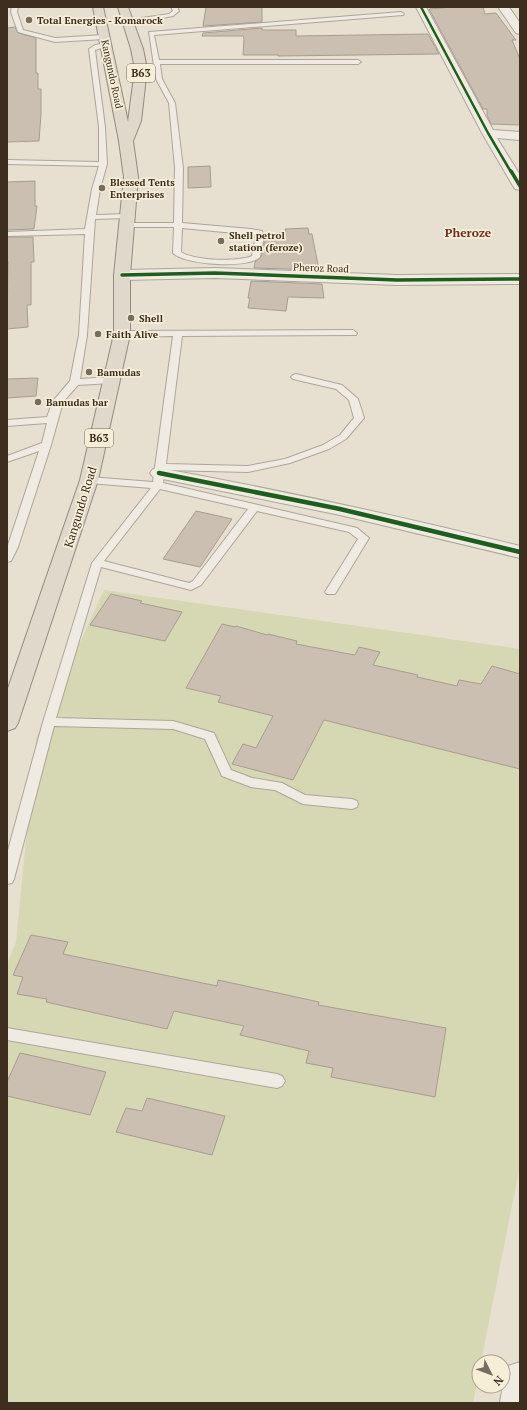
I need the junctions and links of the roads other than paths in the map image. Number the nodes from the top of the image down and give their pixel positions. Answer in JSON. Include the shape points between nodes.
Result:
{"nodes":[{"id":1,"x":15,"y":7,"type":"edge"},
{"id":2,"x":98,"y":7,"type":"edge"},
{"id":3,"x":123,"y":7,"type":"edge"},
{"id":4,"x":174,"y":7,"type":"edge"},
{"id":5,"x":421,"y":7,"type":"edge"},
{"id":6,"x":511,"y":11,"type":"edge"},
{"id":7,"x":401,"y":14,"type":"dead end"},
{"id":8,"x":129,"y":22,"type":"junction"},
{"id":9,"x":520,"y":31,"type":"edge"},
{"id":10,"x":106,"y":41,"type":"junction"},
{"id":11,"x":156,"y":62,"type":"junction"},
{"id":12,"x":358,"y":62,"type":"dead end"},
{"id":13,"x":488,"y":133,"type":"junction"},
{"id":14,"x":520,"y":136,"type":"edge"},
{"id":15,"x":126,"y":141,"type":"junction"},
{"id":16,"x":7,"y":162,"type":"edge"},
{"id":17,"x":103,"y":164,"type":"junction"},
{"id":18,"x":520,"y":186,"type":"edge"},
{"id":19,"x":91,"y":217,"type":"junction"},
{"id":20,"x":126,"y":221,"type":"junction"},
{"id":21,"x":177,"y":225,"type":"junction"},
{"id":22,"x":89,"y":231,"type":"junction"},
{"id":23,"x":7,"y":234,"type":"edge"},
{"id":24,"x":214,"y":267,"type":"junction"},
{"id":25,"x":122,"y":275,"type":"junction"},
{"id":26,"x":520,"y":279,"type":"edge"},
{"id":27,"x":353,"y":333,"type":"dead end"},
{"id":28,"x":122,"y":334,"type":"junction"},
{"id":29,"x":178,"y":334,"type":"junction"},
{"id":30,"x":296,"y":377,"type":"dead end"},
{"id":31,"x":111,"y":380,"type":"junction"},
{"id":32,"x":75,"y":382,"type":"junction"},
{"id":33,"x":58,"y":401,"type":"junction"},
{"id":34,"x":7,"y":423,"type":"edge"},
{"id":35,"x":46,"y":445,"type":"junction"},
{"id":36,"x":7,"y":459,"type":"edge"},
{"id":37,"x":159,"y":475,"type":"junction"},
{"id":38,"x":90,"y":480,"type":"junction"},
{"id":39,"x":254,"y":507,"type":"junction"},
{"id":40,"x":520,"y":552,"type":"edge"},
{"id":41,"x":7,"y":559,"type":"edge"},
{"id":42,"x":97,"y":563,"type":"junction"},
{"id":43,"x":331,"y":592,"type":"dead end"},
{"id":44,"x":48,"y":722,"type":"junction"},
{"id":45,"x":7,"y":723,"type":"edge"},
{"id":46,"x":352,"y":804,"type":"dead end"},
{"id":47,"x":7,"y":879,"type":"edge"},
{"id":48,"x":7,"y":1034,"type":"edge"},
{"id":49,"x":277,"y":1081,"type":"dead end"},
{"id":50,"x":520,"y":1378,"type":"edge"},
{"id":51,"x":517,"y":1403,"type":"edge"}],
"edges":[{"from":1,"to":10,"type":"lane","via":[[14,12],[20,30],[55,40]]},
{"from":2,"to":10,"type":"highway","name":"Kangundo Road","number":"B63"},
{"from":3,"to":8,"type":"highway","name":"Kangundo Road","number":"B63"},
{"from":4,"to":8,"type":"lane","via":[[176,11],[173,14],[153,15]]},
{"from":5,"to":13,"type":"street"},
{"from":6,"to":9,"type":"street"},
{"from":7,"to":11,"type":"lane","via":[[151,33]]},
{"from":8,"to":15,"type":"highway","name":"Kangundo Road","number":"B63","via":[[141,69],[135,121]]},
{"from":10,"to":15,"type":"highway","name":"Kangundo Road","number":"B63"},
{"from":10,"to":17,"type":"lane","via":[[92,49],[102,127]]},
{"from":11,"to":12,"type":"lane"},
{"from":11,"to":21,"type":"lane","via":[[159,79],[172,103],[179,168]]},
{"from":13,"to":14,"type":"street"},
{"from":13,"to":18,"type":"street"},
{"from":15,"to":20,"type":"highway","name":"Kangundo Road","number":"B63","via":[[131,178]]},
{"from":16,"to":17,"type":"lane"},
{"from":17,"to":19,"type":"lane"},
{"from":19,"to":20,"type":"lane"},
{"from":19,"to":22,"type":"lane"},
{"from":20,"to":21,"type":"lane"},
{"from":20,"to":25,"type":"highway","name":"Kangundo Road","number":"B63"},
{"from":21,"to":24,"type":"lane","via":[[177,253]]},
{"from":21,"to":24,"type":"lane","via":[[259,233],[256,257]]},
{"from":22,"to":23,"type":"lane"},
{"from":22,"to":32,"type":"lane","via":[[83,335]]},
{"from":24,"to":25,"type":"street","name":"Pheroz Road"},
{"from":24,"to":26,"type":"street","name":"Pheroz Road","via":[[397,280]]},
{"from":25,"to":28,"type":"highway","name":"Kangundo Road","number":"B63"},
{"from":27,"to":29,"type":"lane"},
{"from":28,"to":29,"type":"lane"},
{"from":28,"to":31,"type":"highway","name":"Kangundo Road","number":"B63"},
{"from":29,"to":37,"type":"lane"},
{"from":30,"to":37,"type":"lane","via":[[339,387],[353,399],[358,418],[343,437],[326,447],[287,461],[248,469]]},
{"from":31,"to":32,"type":"lane"},
{"from":31,"to":38,"type":"highway","name":"Kangundo Road","number":"B63"},
{"from":32,"to":33,"type":"lane"},
{"from":33,"to":34,"type":"lane","via":[[50,420]]},
{"from":33,"to":35,"type":"lane"},
{"from":35,"to":36,"type":"lane"},
{"from":35,"to":41,"type":"lane","via":[[14,547]]},
{"from":37,"to":38,"type":"lane"},
{"from":37,"to":39,"type":"lane"},
{"from":37,"to":40,"type":"street","via":[[298,500],[444,532]]},
{"from":37,"to":42,"type":"lane"},
{"from":38,"to":45,"type":"highway","name":"Kangundo Road","number":"B63"},
{"from":39,"to":42,"type":"lane","via":[[197,583],[191,587]]},
{"from":39,"to":43,"type":"lane","via":[[353,530],[364,538]]},
{"from":42,"to":44,"type":"lane"},
{"from":44,"to":46,"type":"lane","via":[[173,726],[210,736],[226,774],[251,782],[278,786],[303,799]]},
{"from":44,"to":47,"type":"lane"},
{"from":48,"to":49,"type":"lane"},
{"from":50,"to":51,"type":"street"}]}
